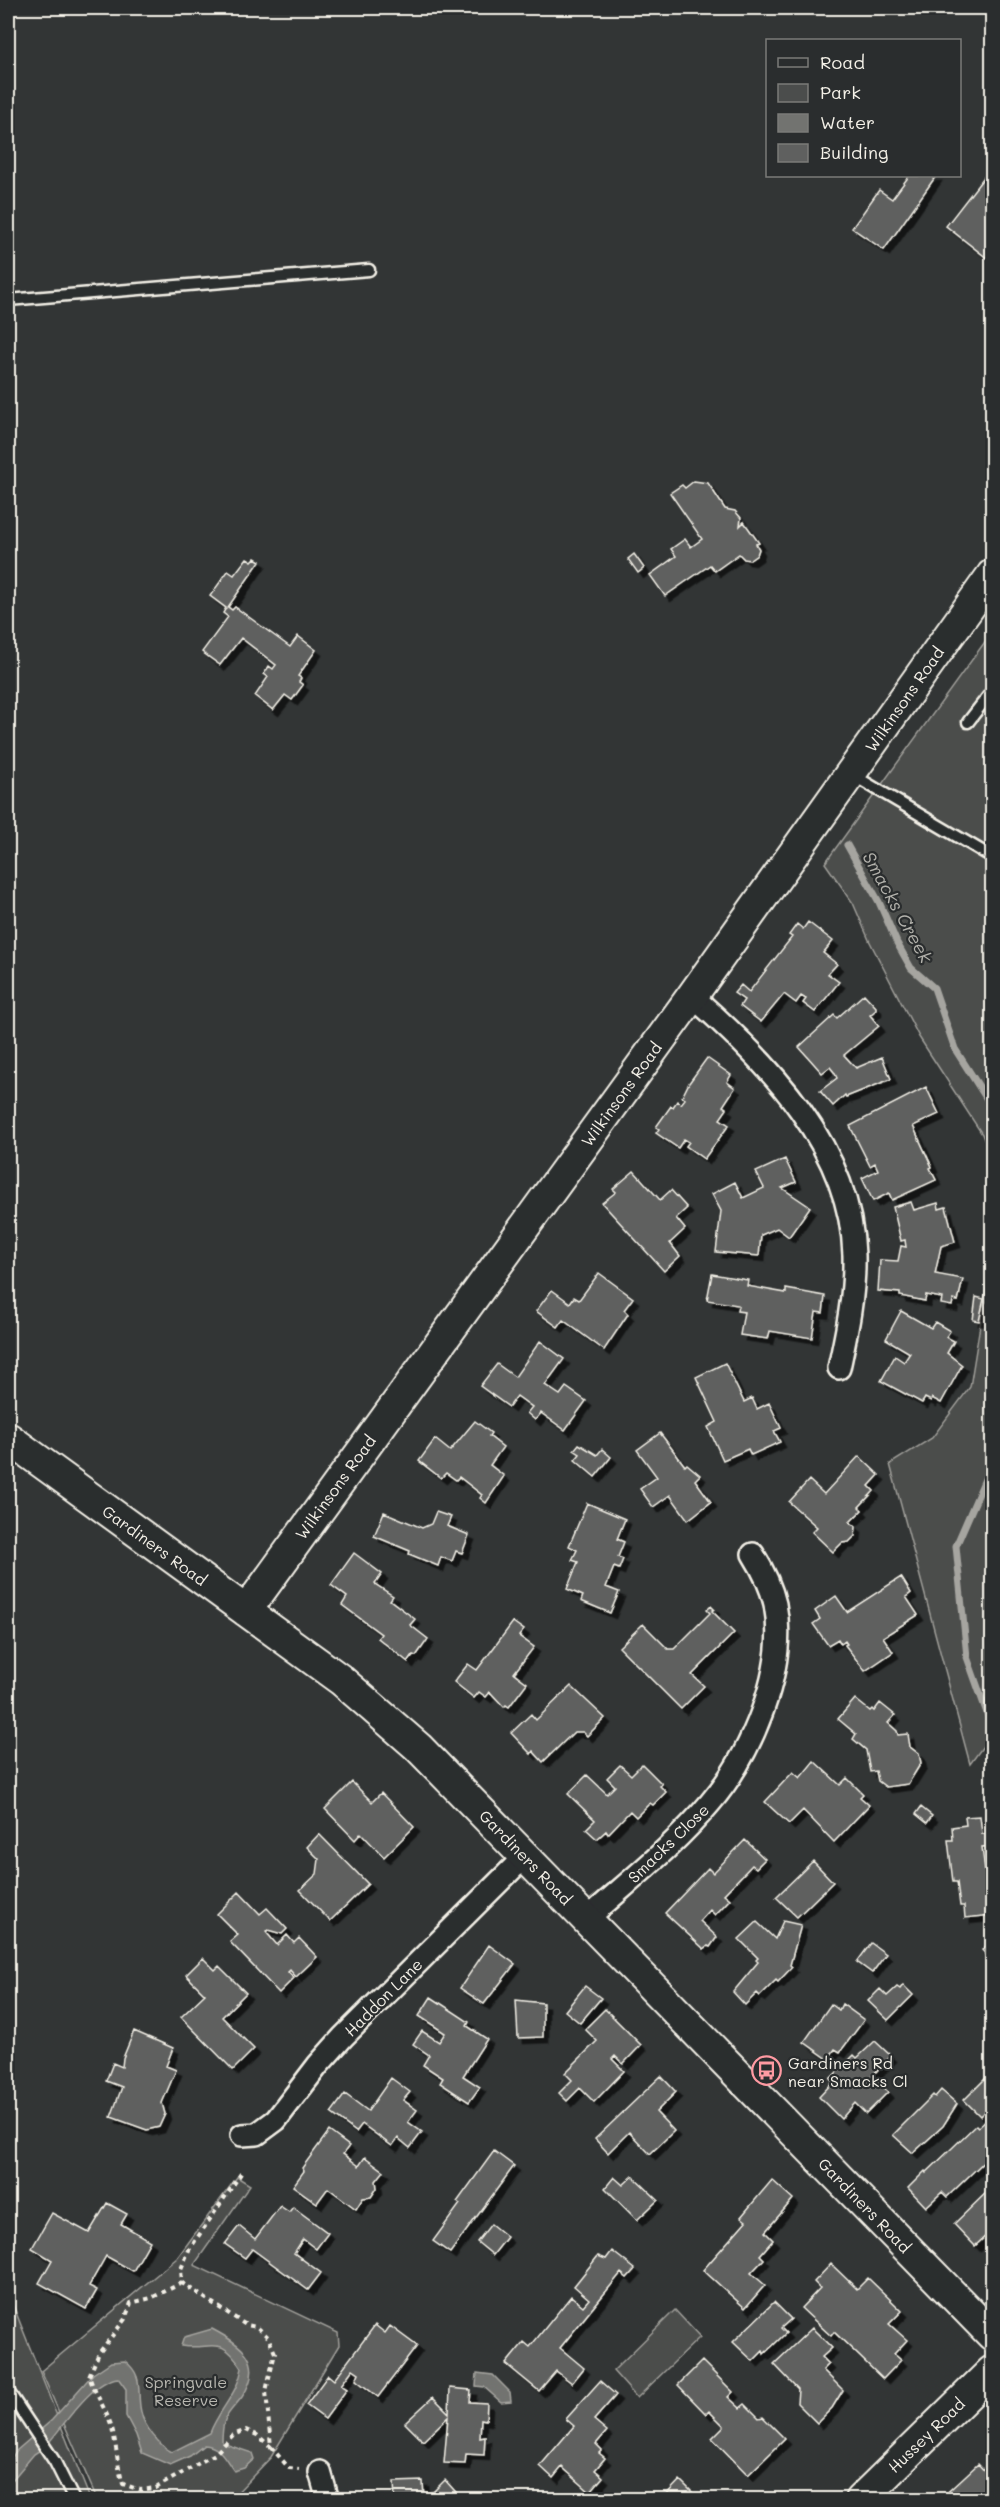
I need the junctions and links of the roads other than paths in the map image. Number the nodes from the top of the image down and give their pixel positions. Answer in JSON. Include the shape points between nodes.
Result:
{"nodes":[{"id":1,"x":369,"y":270,"type":"dead end"},
{"id":2,"x":8,"y":300,"type":"edge"},
{"id":3,"x":992,"y":578,"type":"edge"},
{"id":4,"x":993,"y":691,"type":"edge"},
{"id":5,"x":968,"y":722,"type":"dead end"},
{"id":6,"x":851,"y":774,"type":"junction"},
{"id":7,"x":993,"y":857,"type":"edge"},
{"id":8,"x":692,"y":996,"type":"junction"},
{"id":9,"x":839,"y":1368,"type":"dead end"},
{"id":10,"x":8,"y":1438,"type":"edge"},
{"id":11,"x":753,"y":1554,"type":"dead end"},
{"id":12,"x":246,"y":1611,"type":"junction"},
{"id":13,"x":526,"y":1855,"type":"junction"},
{"id":14,"x":587,"y":1919,"type":"junction"},
{"id":15,"x":242,"y":2135,"type":"dead end"},
{"id":16,"x":993,"y":2335,"type":"edge"},
{"id":17,"x":993,"y":2371,"type":"edge"},
{"id":18,"x":8,"y":2391,"type":"edge"},
{"id":19,"x":320,"y":2472,"type":"road end"},
{"id":20,"x":74,"y":2499,"type":"edge"},
{"id":21,"x":328,"y":2499,"type":"edge"},
{"id":22,"x":860,"y":2499,"type":"edge"}],
"edges":[{"from":1,"to":2,"type":"lane"},
{"from":3,"to":6,"type":"street","name":"Wilkinsons Road"},
{"from":4,"to":5,"type":"lane"},
{"from":6,"to":7,"type":"lane"},
{"from":6,"to":8,"type":"street","name":"Wilkinsons Road"},
{"from":8,"to":9,"type":"street","via":[[737,1038],[797,1106],[838,1174],[850,1217],[854,1255],[853,1287]]},
{"from":8,"to":12,"type":"street","name":"Wilkinsons Road"},
{"from":10,"to":12,"type":"street","name":"Gardiners Road"},
{"from":11,"to":14,"type":"street","name":"Smacks Close","via":[[770,1586],[777,1628],[767,1697],[751,1739],[711,1802]]},
{"from":12,"to":13,"type":"street","name":"Gardiners Road","via":[[368,1703]]},
{"from":13,"to":14,"type":"street","name":"Gardiners Road"},
{"from":13,"to":15,"type":"street","name":"Haddon Lane","via":[[343,2037],[276,2120],[257,2134]]},
{"from":14,"to":16,"type":"street","name":"Gardiners Road"},
{"from":17,"to":22,"type":"street","name":"Hussey Road"},
{"from":18,"to":20,"type":"lane","via":[[55,2462]]},
{"from":19,"to":21,"type":"street"}]}
